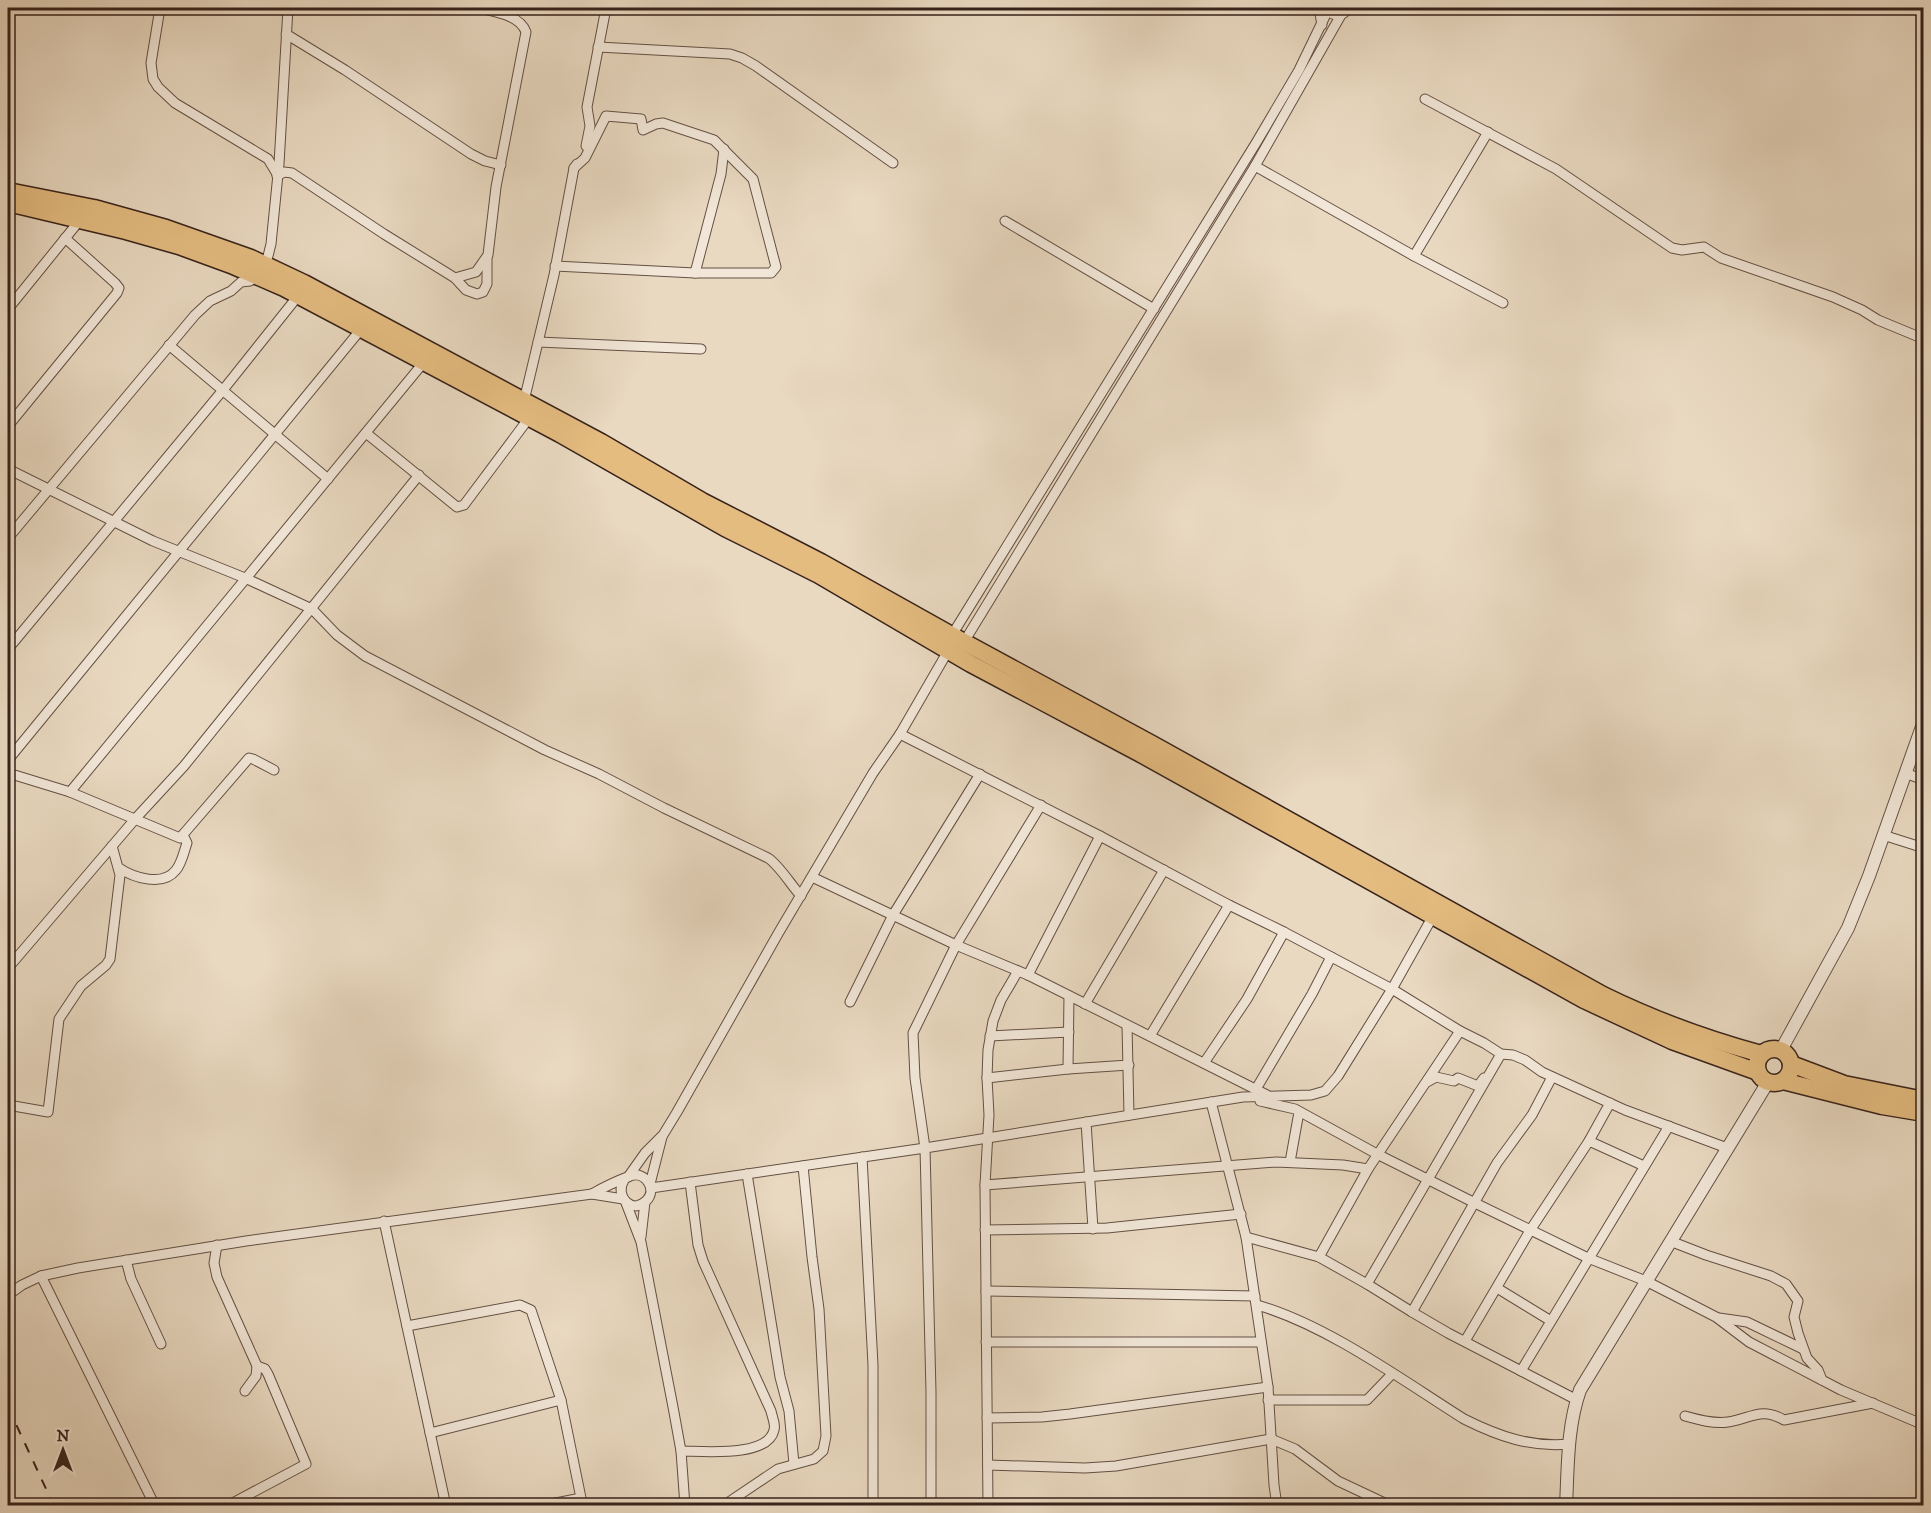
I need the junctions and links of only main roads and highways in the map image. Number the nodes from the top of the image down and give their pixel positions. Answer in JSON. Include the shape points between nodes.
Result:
{"nodes":[{"id":1,"x":8,"y":191,"type":"edge"},
{"id":2,"x":8,"y":203,"type":"edge"},
{"id":3,"x":261,"y":270,"type":"junction"},
{"id":4,"x":598,"y":447,"type":"junction"},
{"id":5,"x":954,"y":643,"type":"junction"},
{"id":6,"x":1761,"y":1054,"type":"junction"},
{"id":7,"x":1786,"y":1057,"type":"junction"},
{"id":8,"x":1769,"y":1078,"type":"junction"},
{"id":9,"x":1923,"y":1100,"type":"edge"},
{"id":10,"x":1923,"y":1113,"type":"edge"}],
"edges":[{"from":1,"to":3,"type":"highway","via":[[141,220],[204,240]]},
{"from":2,"to":3,"type":"highway"},
{"from":3,"to":4,"type":"highway","via":[[298,296],[529,418]]},
{"from":3,"to":4,"type":"highway","via":[[312,288],[524,401]]},
{"from":4,"to":5,"type":"highway","via":[[821,562]]},
{"from":5,"to":6,"type":"highway","via":[[1154,745],[1603,995],[1672,1026]]},
{"from":5,"to":8,"type":"highway","via":[[1139,753],[1562,988],[1672,1041]]},
{"from":6,"to":7,"type":"highway","via":[[1770,1049]]},
{"from":6,"to":8,"type":"highway","via":[[1757,1062]]},
{"from":7,"to":8,"type":"highway","via":[[1789,1073]]},
{"from":7,"to":9,"type":"highway","via":[[1844,1084]]},
{"from":8,"to":10,"type":"highway"}]}
